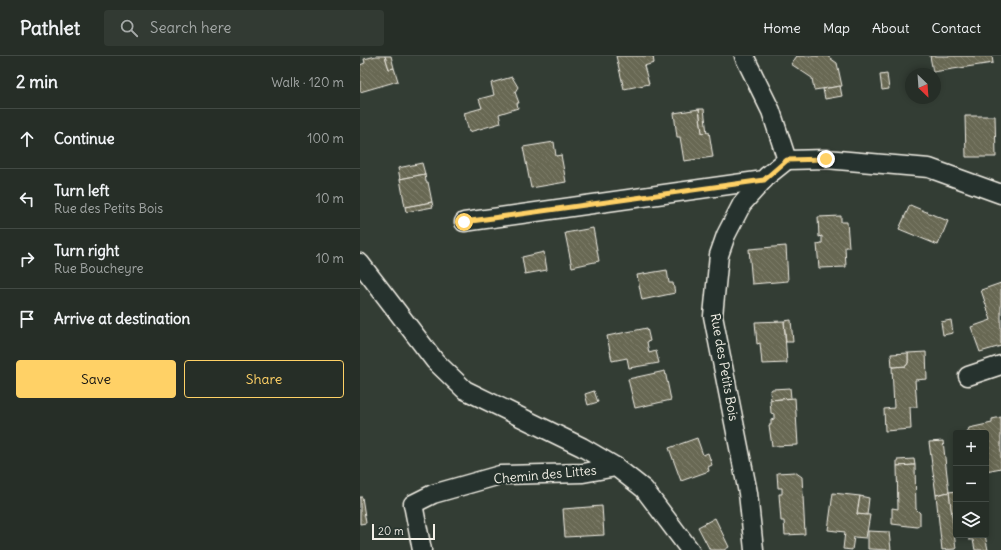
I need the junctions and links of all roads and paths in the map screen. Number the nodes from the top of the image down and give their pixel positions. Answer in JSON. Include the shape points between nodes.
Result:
{"nodes":[{"id":1,"x":744,"y":56,"type":"edge"},
{"id":2,"x":787,"y":160,"type":"junction"},
{"id":3,"x":764,"y":180,"type":"junction"},
{"id":4,"x":1001,"y":194,"type":"edge"},
{"id":5,"x":464,"y":222,"type":"dead end"},
{"id":6,"x":360,"y":263,"type":"edge"},
{"id":7,"x":1001,"y":365,"type":"edge"},
{"id":8,"x":968,"y":376,"type":"dead end"},
{"id":9,"x":616,"y":468,"type":"junction"},
{"id":10,"x":422,"y":550,"type":"edge"},
{"id":11,"x":690,"y":550,"type":"edge"},
{"id":12,"x":754,"y":550,"type":"edge"}],
"edges":[{"from":1,"to":2,"type":"street","via":[[771,111]]},
{"from":2,"to":3,"type":"street","name":"Rue des Petits Bois"},
{"from":2,"to":4,"type":"street","via":[[826,159],[929,168]]},
{"from":3,"to":5,"type":"street"},
{"from":3,"to":12,"type":"street","name":"Rue des Petits Bois","via":[[742,204],[726,235],[719,255],[713,316],[748,492]]},
{"from":6,"to":9,"type":"street","via":[[435,361],[465,390],[582,447]]},
{"from":7,"to":8,"type":"street"},
{"from":9,"to":10,"type":"street","name":"Chemin des Littes","via":[[583,473],[500,475],[434,494],[413,504]]},
{"from":9,"to":11,"type":"street","name":"Chemin des Littes","via":[[644,489]]}]}
